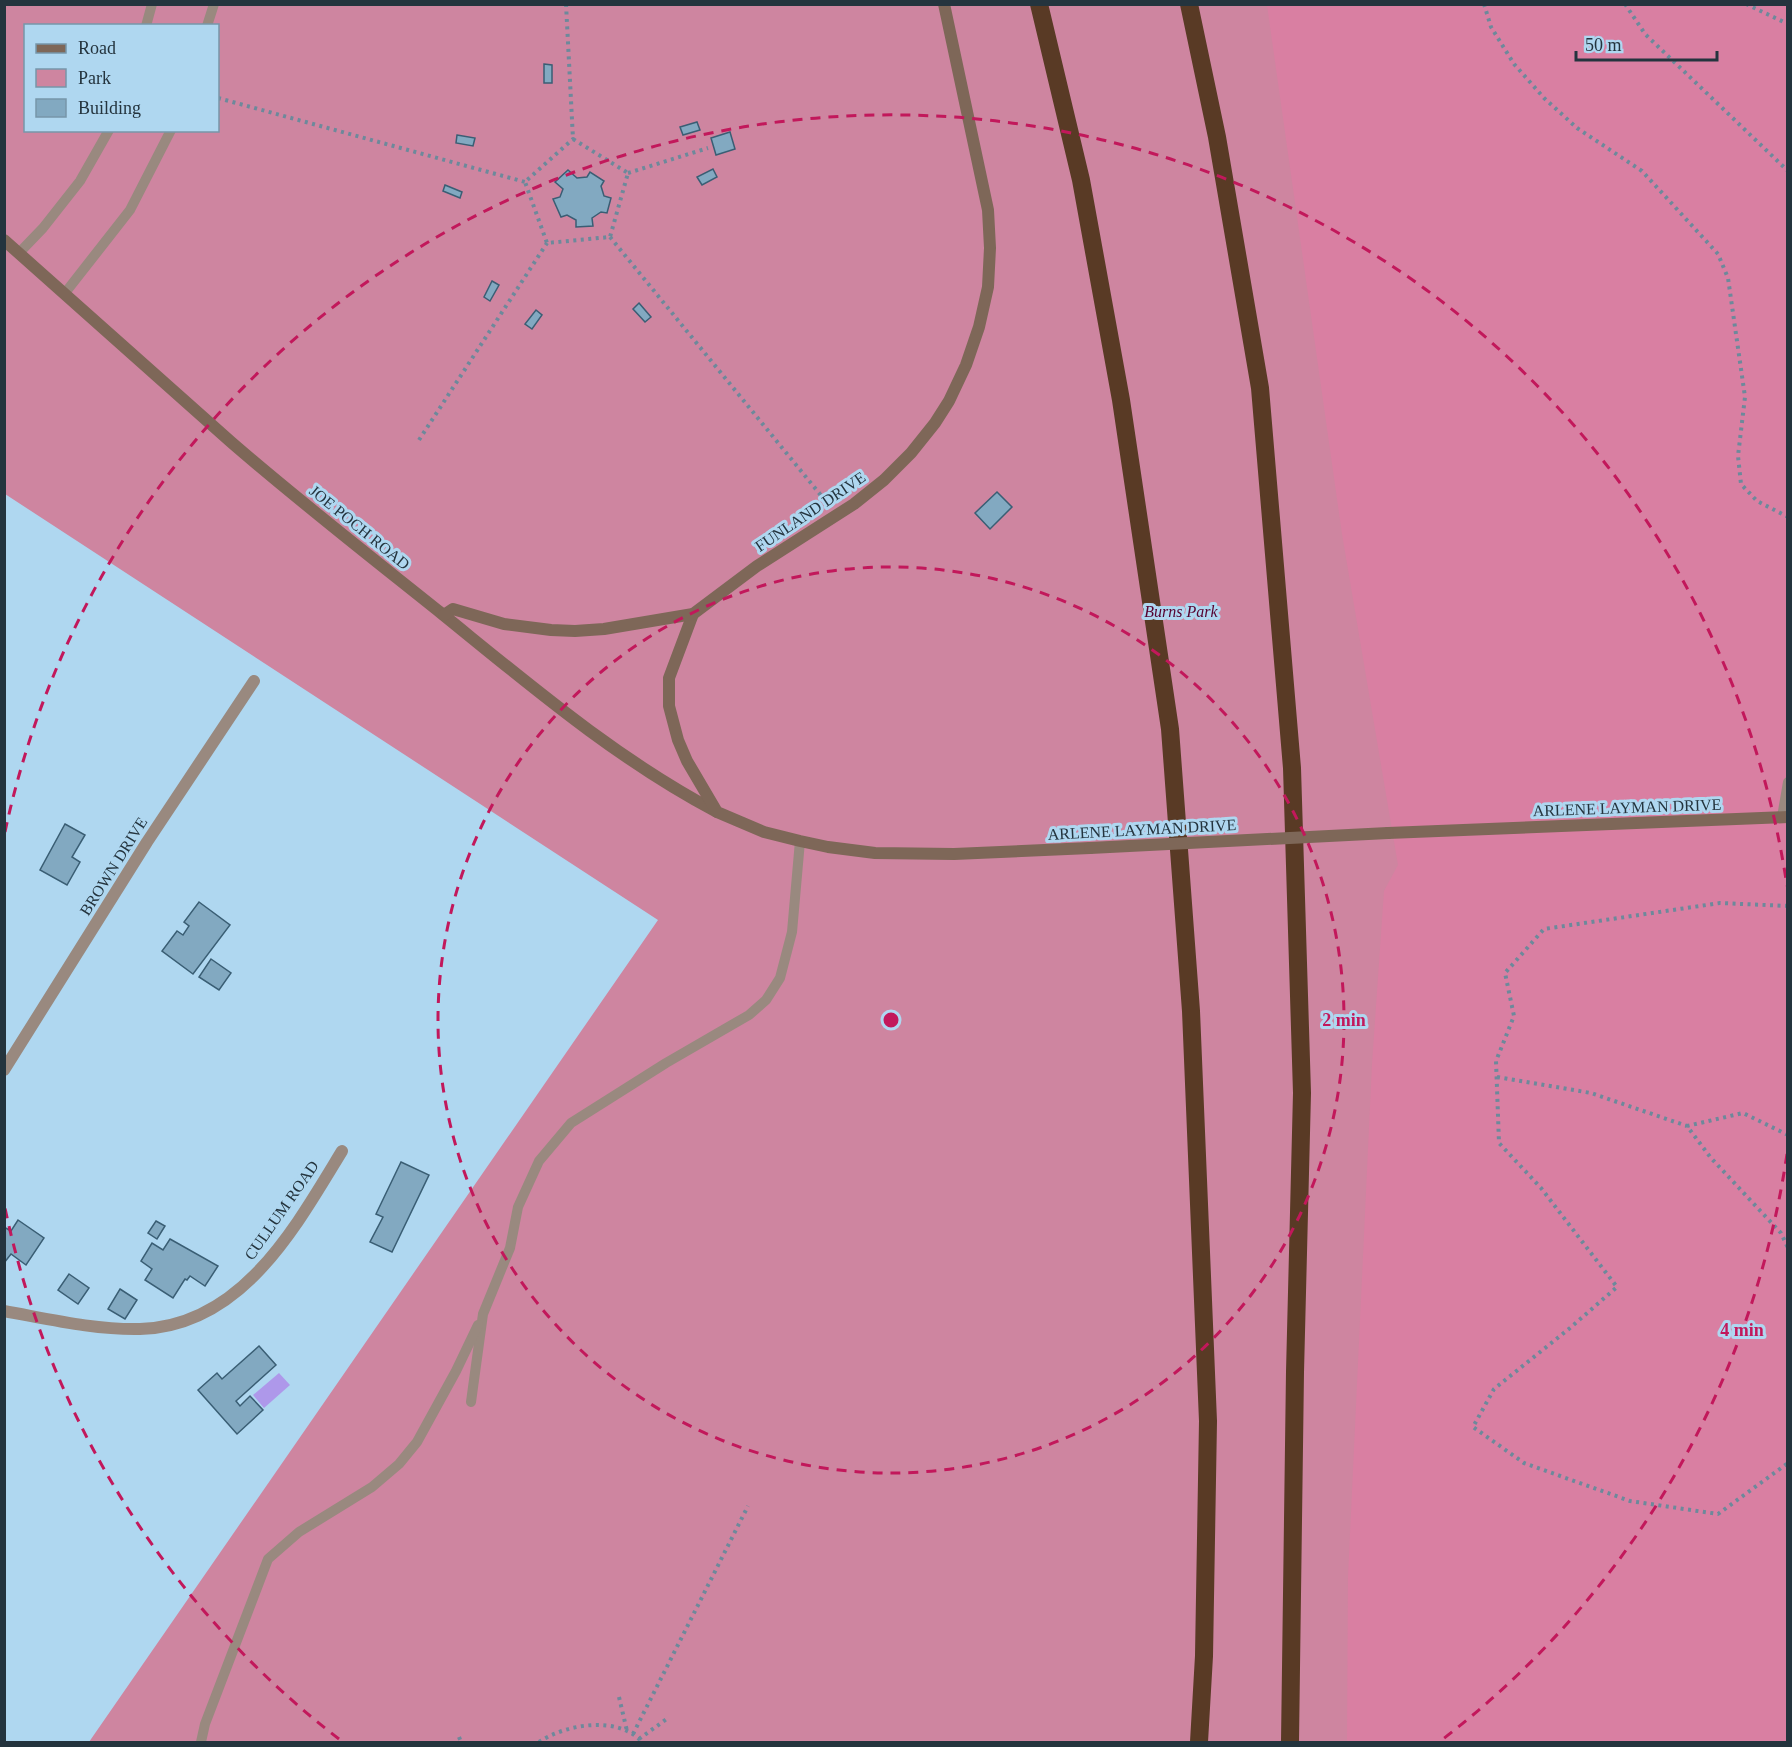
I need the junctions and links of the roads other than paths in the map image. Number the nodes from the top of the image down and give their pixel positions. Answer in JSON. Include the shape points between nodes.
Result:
{"nodes":[{"id":1,"x":152,"y":4,"type":"edge"},
{"id":2,"x":214,"y":4,"type":"edge"},
{"id":3,"x":944,"y":4,"type":"edge"},
{"id":4,"x":1040,"y":4,"type":"edge"},
{"id":5,"x":1189,"y":4,"type":"edge"},
{"id":6,"x":147,"y":24,"type":"edge"},
{"id":7,"x":208,"y":24,"type":"edge"},
{"id":8,"x":108,"y":132,"type":"edge"},
{"id":9,"x":170,"y":132,"type":"edge"},
{"id":10,"x":4,"y":240,"type":"edge"},
{"id":11,"x":19,"y":253,"type":"junction"},
{"id":12,"x":65,"y":293,"type":"junction"},
{"id":13,"x":693,"y":614,"type":"junction"},
{"id":14,"x":444,"y":615,"type":"junction"},
{"id":15,"x":254,"y":681,"type":"dead end"},
{"id":16,"x":1788,"y":782,"type":"edge"},
{"id":17,"x":717,"y":812,"type":"junction"},
{"id":18,"x":1785,"y":817,"type":"edge"},
{"id":19,"x":800,"y":841,"type":"junction"},
{"id":20,"x":4,"y":1070,"type":"edge"},
{"id":21,"x":342,"y":1151,"type":"dead end"},
{"id":22,"x":4,"y":1311,"type":"edge"},
{"id":23,"x":483,"y":1314,"type":"junction"},
{"id":24,"x":471,"y":1402,"type":"dead end"},
{"id":25,"x":201,"y":1743,"type":"edge"},
{"id":26,"x":1200,"y":1743,"type":"edge"},
{"id":27,"x":1290,"y":1743,"type":"edge"}],
"edges":[{"from":1,"to":6,"type":"lane"},
{"from":2,"to":7,"type":"lane"},
{"from":3,"to":13,"type":"street","name":"FUNLAND DRIVE","via":[[988,210],[988,287],[966,365],[935,423],[884,480]]},
{"from":4,"to":26,"type":"highway","via":[[1081,180],[1121,400],[1170,729],[1191,1011],[1208,1409]]},
{"from":5,"to":27,"type":"highway","via":[[1217,137],[1260,388],[1292,768],[1302,1093]]},
{"from":8,"to":11,"type":"lane","via":[[80,181]]},
{"from":9,"to":12,"type":"lane","via":[[130,210]]},
{"from":10,"to":11,"type":"street","name":"JOE POCH ROAD"},
{"from":11,"to":12,"type":"street","name":"JOE POCH ROAD"},
{"from":12,"to":14,"type":"street","name":"JOE POCH ROAD","via":[[311,509]]},
{"from":13,"to":14,"type":"street","name":"FUNLAND DRIVE","via":[[575,631],[504,624],[453,609]]},
{"from":13,"to":17,"type":"street","via":[[669,678],[669,706],[687,761]]},
{"from":14,"to":17,"type":"street","name":"JOE POCH ROAD","via":[[552,704],[683,794]]},
{"from":15,"to":20,"type":"street","name":"BROWN DRIVE"},
{"from":16,"to":18,"type":"lane"},
{"from":17,"to":19,"type":"street","name":"ARLENE LAYMAN DRIVE","via":[[764,832]]},
{"from":18,"to":19,"type":"street","name":"ARLENE LAYMAN DRIVE","bridge":true,"via":[[954,854],[875,853]]},
{"from":19,"to":23,"type":"lane","via":[[792,932],[780,978],[766,1000],[749,1015],[571,1124],[539,1161],[518,1207],[510,1248]]},
{"from":21,"to":22,"type":"street","name":"CULLUM ROAD","via":[[269,1260],[252,1279],[210,1311],[162,1327],[141,1329]]},
{"from":23,"to":24,"type":"lane"},
{"from":23,"to":25,"type":"lane","via":[[417,1442],[399,1464],[372,1487],[298,1532],[268,1559]]}]}
